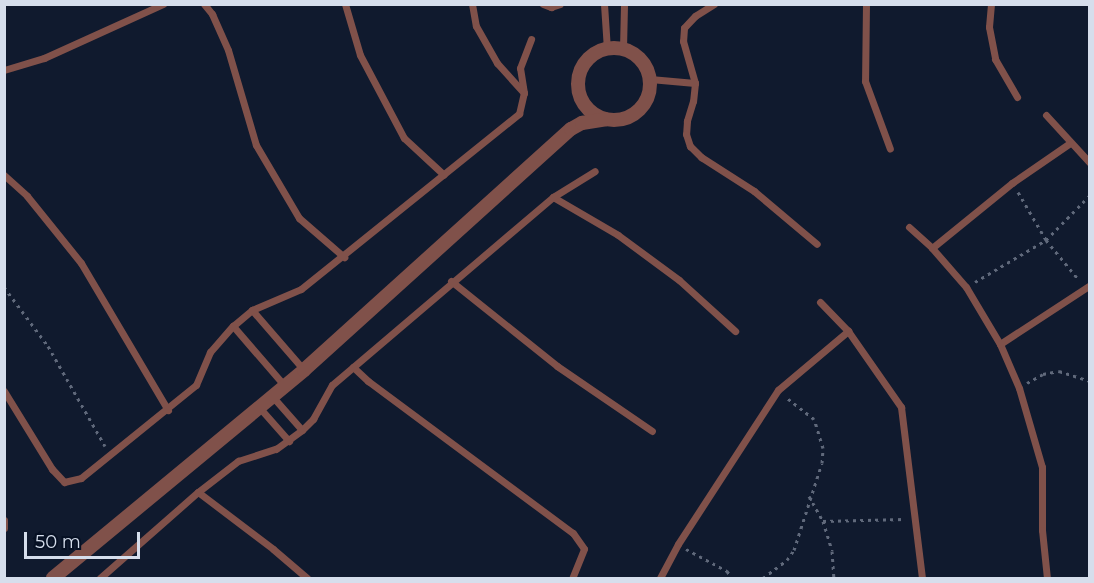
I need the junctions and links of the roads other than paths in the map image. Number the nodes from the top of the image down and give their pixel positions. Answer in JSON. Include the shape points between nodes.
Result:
{"nodes":[{"id":1,"x":163,"y":4,"type":"edge"},
{"id":2,"x":204,"y":4,"type":"edge"},
{"id":3,"x":345,"y":4,"type":"edge"},
{"id":4,"x":472,"y":4,"type":"edge"},
{"id":5,"x":543,"y":4,"type":"edge"},
{"id":6,"x":560,"y":4,"type":"edge"},
{"id":7,"x":604,"y":4,"type":"edge"},
{"id":8,"x":624,"y":4,"type":"edge"},
{"id":9,"x":714,"y":4,"type":"edge"},
{"id":10,"x":866,"y":4,"type":"edge"},
{"id":11,"x":991,"y":4,"type":"edge"},
{"id":12,"x":531,"y":39,"type":"dead end"},
{"id":13,"x":607,"y":49,"type":"junction"},
{"id":14,"x":623,"y":49,"type":"junction"},
{"id":15,"x":4,"y":70,"type":"edge"},
{"id":16,"x":650,"y":79,"type":"junction"},
{"id":17,"x":695,"y":83,"type":"junction"},
{"id":18,"x":524,"y":93,"type":"junction"},
{"id":19,"x":580,"y":94,"type":"junction"},
{"id":20,"x":1017,"y":97,"type":"dead end"},
{"id":21,"x":1046,"y":115,"type":"dead end"},
{"id":22,"x":606,"y":119,"type":"junction"},
{"id":23,"x":571,"y":129,"type":"junction"},
{"id":24,"x":1070,"y":143,"type":"junction"},
{"id":25,"x":890,"y":149,"type":"dead end"},
{"id":26,"x":1089,"y":163,"type":"edge"},
{"id":27,"x":595,"y":171,"type":"dead end"},
{"id":28,"x":4,"y":175,"type":"edge"},
{"id":29,"x":444,"y":176,"type":"junction"},
{"id":30,"x":553,"y":197,"type":"junction"},
{"id":31,"x":909,"y":227,"type":"dead end"},
{"id":32,"x":817,"y":244,"type":"dead end"},
{"id":33,"x":932,"y":248,"type":"junction"},
{"id":34,"x":344,"y":257,"type":"junction"},
{"id":35,"x":451,"y":281,"type":"junction"},
{"id":36,"x":1088,"y":287,"type":"edge"},
{"id":37,"x":820,"y":303,"type":"dead end"},
{"id":38,"x":252,"y":310,"type":"junction"},
{"id":39,"x":233,"y":326,"type":"junction"},
{"id":40,"x":735,"y":331,"type":"dead end"},
{"id":41,"x":848,"y":331,"type":"junction"},
{"id":42,"x":1000,"y":344,"type":"junction"},
{"id":43,"x":353,"y":366,"type":"junction"},
{"id":44,"x":304,"y":369,"type":"junction"},
{"id":45,"x":284,"y":385,"type":"junction"},
{"id":46,"x":4,"y":391,"type":"edge"},
{"id":47,"x":272,"y":395,"type":"junction"},
{"id":48,"x":258,"y":406,"type":"junction"},
{"id":49,"x":168,"y":410,"type":"junction"},
{"id":50,"x":302,"y":430,"type":"junction"},
{"id":51,"x":652,"y":431,"type":"dead end"},
{"id":52,"x":289,"y":441,"type":"junction"},
{"id":53,"x":198,"y":492,"type":"junction"},
{"id":54,"x":4,"y":520,"type":"edge"},
{"id":55,"x":4,"y":528,"type":"edge"},
{"id":56,"x":100,"y":578,"type":"edge"},
{"id":57,"x":53,"y":579,"type":"edge"},
{"id":58,"x":307,"y":579,"type":"edge"},
{"id":59,"x":572,"y":579,"type":"edge"},
{"id":60,"x":660,"y":579,"type":"edge"},
{"id":61,"x":922,"y":579,"type":"edge"},
{"id":62,"x":1047,"y":579,"type":"edge"}],
"edges":[{"from":1,"to":15,"type":"lane","via":[[44,58]]},
{"from":2,"to":34,"type":"lane","via":[[228,50],[256,145],[299,218]]},
{"from":3,"to":29,"type":"lane","via":[[360,55],[404,138]]},
{"from":4,"to":18,"type":"lane","via":[[476,26],[497,63]]},
{"from":5,"to":6,"type":"lane"},
{"from":7,"to":13,"type":"lane"},
{"from":8,"to":14,"type":"lane"},
{"from":9,"to":17,"type":"lane","via":[[684,28],[683,41]]},
{"from":10,"to":25,"type":"lane","via":[[865,81]]},
{"from":11,"to":20,"type":"lane","via":[[989,27],[995,59]]},
{"from":12,"to":18,"type":"lane","via":[[520,69]]},
{"from":13,"to":14,"type":"street"},
{"from":13,"to":19,"type":"street","via":[[585,63],[579,75]]},
{"from":14,"to":16,"type":"street","via":[[641,60]]},
{"from":16,"to":17,"type":"lane"},
{"from":16,"to":22,"type":"street","via":[[648,96],[639,110],[623,119]]},
{"from":17,"to":32,"type":"lane","via":[[687,121],[690,146],[754,190]]},
{"from":18,"to":29,"type":"lane","via":[[519,114]]},
{"from":19,"to":22,"type":"street","via":[[590,110]]},
{"from":19,"to":23,"type":"street","via":[[577,118]]},
{"from":21,"to":24,"type":"lane"},
{"from":22,"to":23,"type":"street"},
{"from":23,"to":44,"type":"street"},
{"from":24,"to":26,"type":"lane"},
{"from":24,"to":33,"type":"lane","via":[[1012,183]]},
{"from":27,"to":30,"type":"lane"},
{"from":28,"to":49,"type":"lane","via":[[27,196],[81,263]]},
{"from":29,"to":34,"type":"lane"},
{"from":30,"to":35,"type":"lane"},
{"from":30,"to":40,"type":"lane","via":[[627,241],[679,280]]},
{"from":31,"to":33,"type":"lane"},
{"from":33,"to":42,"type":"lane","via":[[966,287]]},
{"from":34,"to":38,"type":"lane","via":[[301,289]]},
{"from":35,"to":43,"type":"lane"},
{"from":35,"to":51,"type":"lane","via":[[557,366]]},
{"from":36,"to":42,"type":"lane"},
{"from":37,"to":41,"type":"lane"},
{"from":38,"to":39,"type":"lane"},
{"from":38,"to":44,"type":"lane"},
{"from":39,"to":45,"type":"lane"},
{"from":39,"to":49,"type":"lane","via":[[210,352],[196,385]]},
{"from":41,"to":60,"type":"lane","via":[[778,390],[678,544]]},
{"from":41,"to":61,"type":"lane","via":[[901,407]]},
{"from":42,"to":62,"type":"lane","via":[[1019,388],[1042,467]]},
{"from":43,"to":50,"type":"lane","via":[[332,385],[313,419]]},
{"from":43,"to":59,"type":"lane","via":[[573,533],[584,549]]},
{"from":44,"to":45,"type":"street"},
{"from":45,"to":47,"type":"street"},
{"from":46,"to":49,"type":"lane","via":[[64,482],[81,478]]},
{"from":47,"to":48,"type":"street"},
{"from":47,"to":50,"type":"lane"},
{"from":48,"to":52,"type":"lane"},
{"from":48,"to":57,"type":"street"},
{"from":50,"to":52,"type":"lane"},
{"from":52,"to":53,"type":"lane","via":[[265,454],[238,461]]},
{"from":53,"to":56,"type":"lane"},
{"from":53,"to":58,"type":"lane"},
{"from":54,"to":55,"type":"lane"}]}
